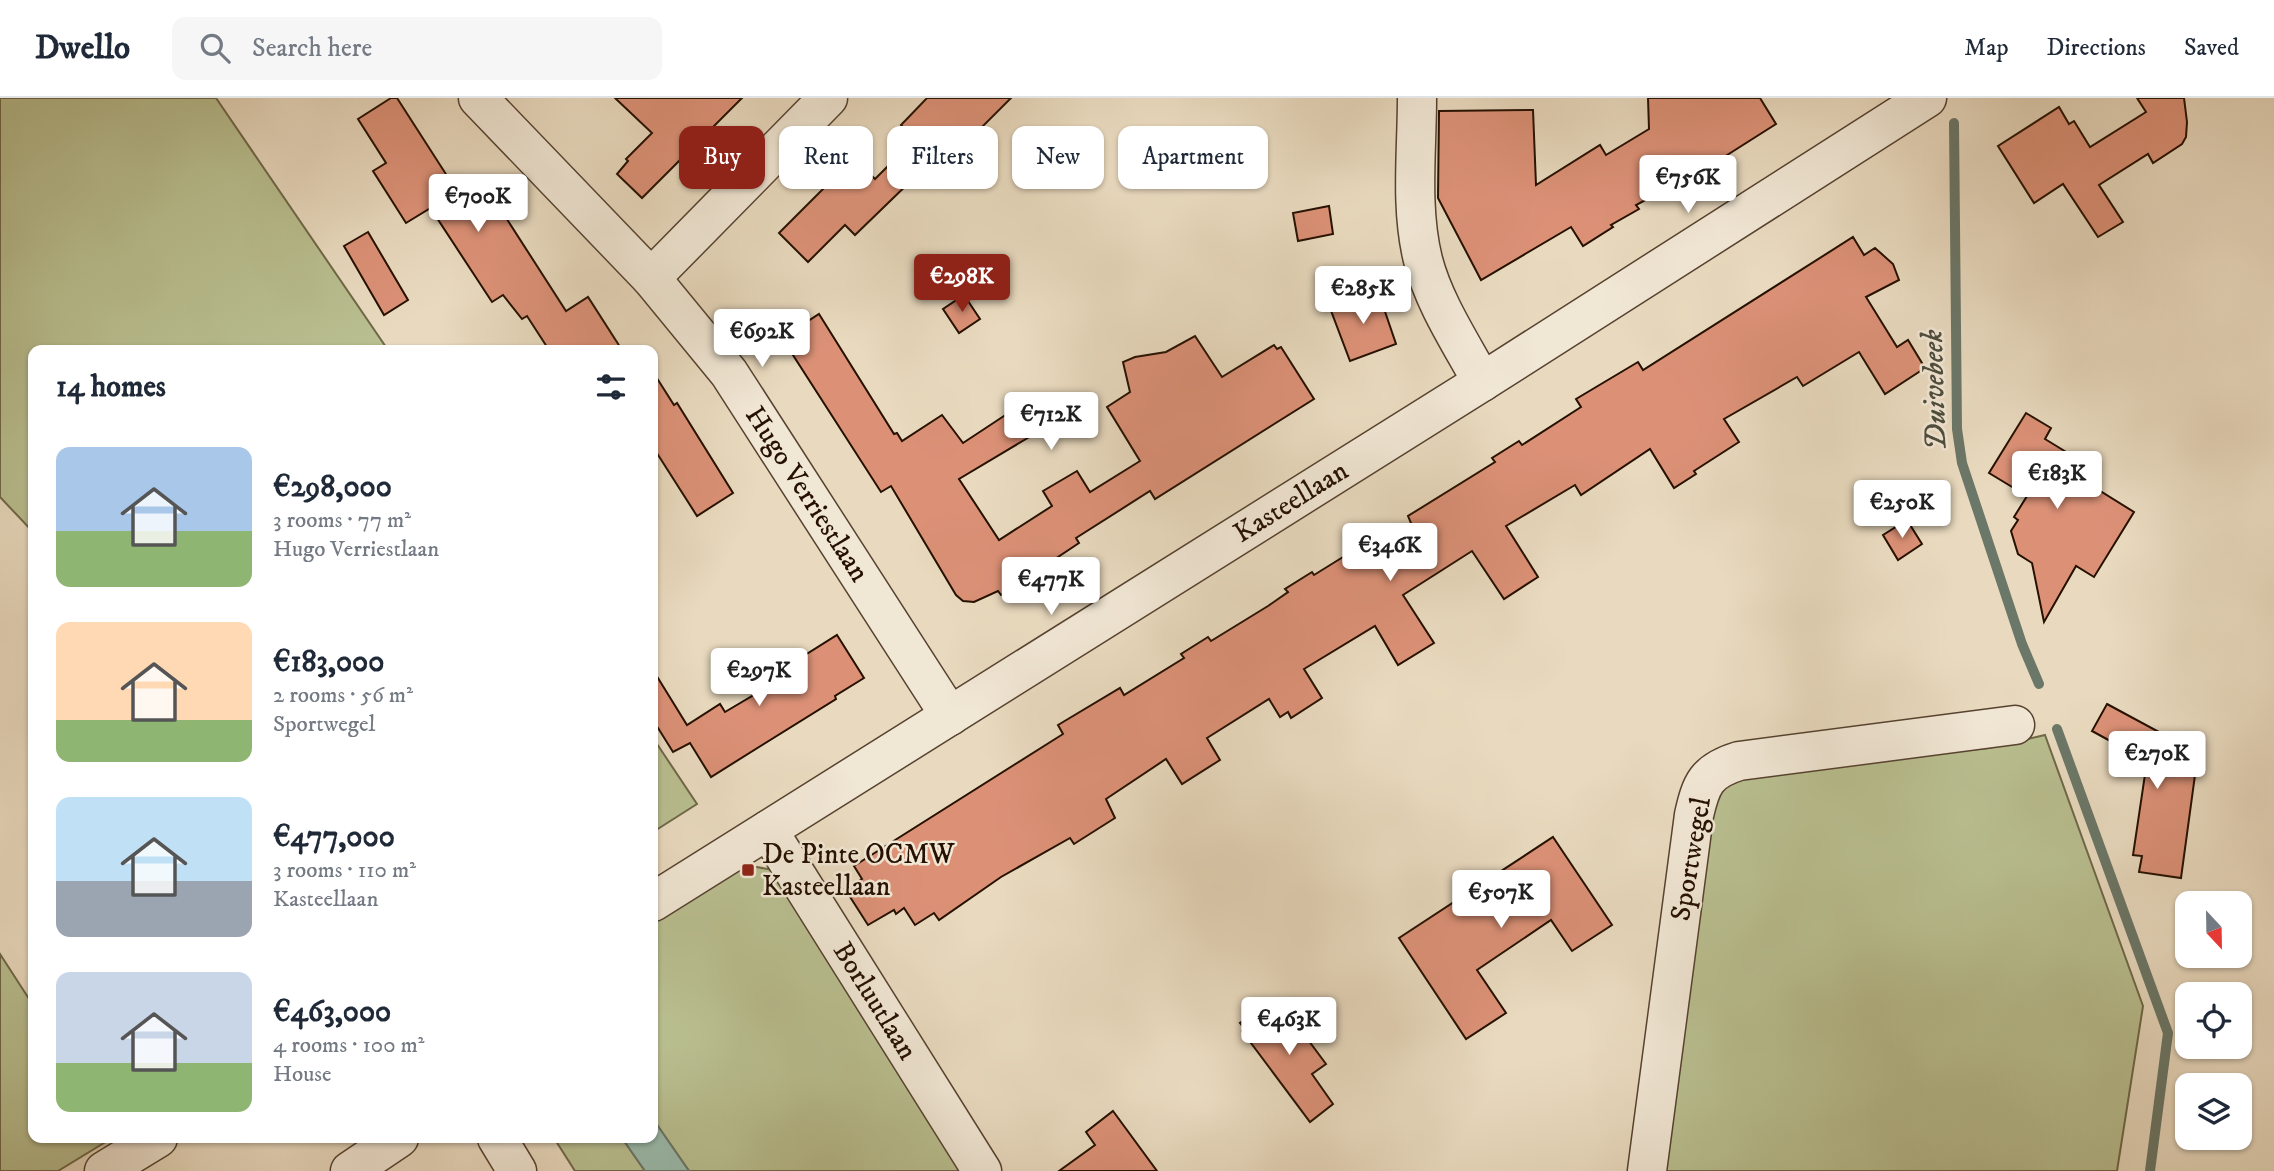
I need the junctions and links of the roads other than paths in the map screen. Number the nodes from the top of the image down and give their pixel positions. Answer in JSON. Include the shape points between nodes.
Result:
{"nodes":[{"id":1,"x":478,"y":98,"type":"edge"},
{"id":2,"x":828,"y":98,"type":"edge"},
{"id":3,"x":1417,"y":98,"type":"edge"},
{"id":4,"x":1927,"y":98,"type":"edge"},
{"id":5,"x":651,"y":278,"type":"junction"},
{"id":6,"x":1482,"y":382,"type":"junction"},
{"id":7,"x":950,"y":716,"type":"junction"},
{"id":8,"x":2015,"y":725,"type":"dead end"},
{"id":9,"x":768,"y":830,"type":"junction"},
{"id":10,"x":658,"y":899,"type":"edge"},
{"id":11,"x":152,"y":1143,"type":"edge"},
{"id":12,"x":157,"y":1143,"type":"edge"},
{"id":13,"x":392,"y":1143,"type":"edge"},
{"id":14,"x":500,"y":1143,"type":"edge"},
{"id":15,"x":104,"y":1171,"type":"edge"},
{"id":16,"x":146,"y":1171,"type":"edge"},
{"id":17,"x":350,"y":1171,"type":"edge"},
{"id":18,"x":517,"y":1171,"type":"edge"},
{"id":19,"x":982,"y":1171,"type":"edge"},
{"id":20,"x":1647,"y":1171,"type":"edge"}],
"edges":[{"from":1,"to":5,"type":"street","name":"Hugo Verriestlaan"},
{"from":2,"to":5,"type":"street"},
{"from":3,"to":6,"type":"street","via":[[1416,207],[1423,260],[1435,295]]},
{"from":4,"to":6,"type":"street","name":"Kasteellaan"},
{"from":5,"to":7,"type":"street","name":"Hugo Verriestlaan","via":[[729,373]]},
{"from":6,"to":7,"type":"street","name":"Kasteellaan"},
{"from":7,"to":9,"type":"street","name":"Kasteellaan"},
{"from":8,"to":20,"type":"street","name":"Sportwegel","via":[[1739,761],[1708,776],[1694,815]]},
{"from":9,"to":10,"type":"street","name":"Kasteellaan"},
{"from":9,"to":19,"type":"street","name":"Borluutlaan"},
{"from":11,"to":15,"type":"street"},
{"from":12,"to":16,"type":"street"},
{"from":13,"to":17,"type":"street"},
{"from":14,"to":18,"type":"street"}]}
